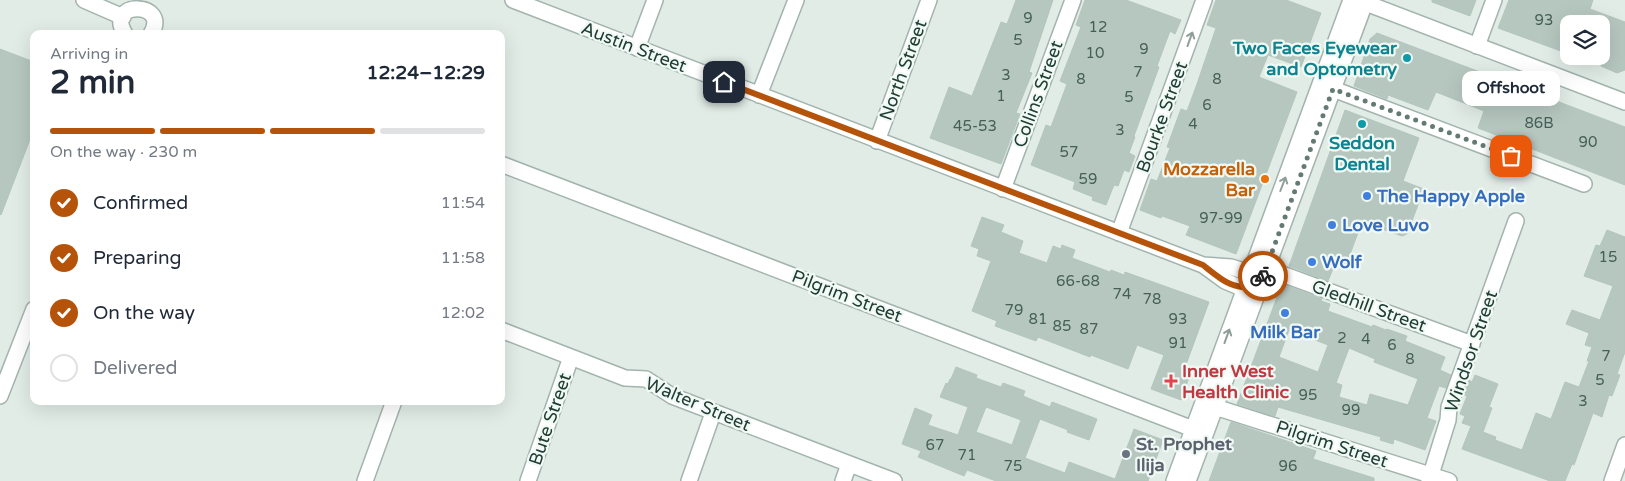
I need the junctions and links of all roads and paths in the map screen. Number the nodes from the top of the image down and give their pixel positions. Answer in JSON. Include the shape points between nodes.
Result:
{"nodes":[{"id":1,"x":84,"y":0,"type":"edge"},
{"id":2,"x":655,"y":0,"type":"edge"},
{"id":3,"x":796,"y":0,"type":"edge"},
{"id":4,"x":929,"y":0,"type":"edge"},
{"id":5,"x":1073,"y":0,"type":"edge"},
{"id":6,"x":1204,"y":0,"type":"edge"},
{"id":7,"x":1494,"y":0,"type":"edge"},
{"id":8,"x":1358,"y":1,"type":"edge"},
{"id":9,"x":523,"y":2,"type":"edge"},
{"id":10,"x":145,"y":4,"type":"edge"},
{"id":11,"x":123,"y":17,"type":"junction"},
{"id":12,"x":123,"y":30,"type":"edge"},
{"id":13,"x":154,"y":30,"type":"edge"},
{"id":14,"x":1477,"y":46,"type":"junction"},
{"id":15,"x":636,"y":48,"type":"junction"},
{"id":16,"x":1327,"y":86,"type":"junction"},
{"id":17,"x":759,"y":95,"type":"junction"},
{"id":18,"x":1625,"y":102,"type":"edge"},
{"id":19,"x":877,"y":140,"type":"junction"},
{"id":20,"x":505,"y":166,"type":"edge"},
{"id":21,"x":1584,"y":184,"type":"dead end"},
{"id":22,"x":1003,"y":188,"type":"junction"},
{"id":23,"x":1516,"y":221,"type":"dead end"},
{"id":24,"x":1120,"y":233,"type":"junction"},
{"id":25,"x":1203,"y":265,"type":"junction"},
{"id":26,"x":1256,"y":268,"type":"junction"},
{"id":27,"x":1259,"y":287,"type":"junction"},
{"id":28,"x":1244,"y":289,"type":"junction"},
{"id":29,"x":30,"y":319,"type":"edge"},
{"id":30,"x":505,"y":332,"type":"edge"},
{"id":31,"x":1472,"y":344,"type":"junction"},
{"id":32,"x":571,"y":357,"type":"junction"},
{"id":33,"x":0,"y":396,"type":"edge"},
{"id":34,"x":393,"y":405,"type":"edge"},
{"id":35,"x":1215,"y":407,"type":"junction"},
{"id":36,"x":714,"y":413,"type":"junction"},
{"id":37,"x":1192,"y":429,"type":"junction"},
{"id":38,"x":1625,"y":444,"type":"edge"},
{"id":39,"x":849,"y":464,"type":"junction"},
{"id":40,"x":1430,"y":478,"type":"edge"},
{"id":41,"x":365,"y":481,"type":"edge"},
{"id":42,"x":528,"y":481,"type":"edge"},
{"id":43,"x":689,"y":481,"type":"edge"},
{"id":44,"x":843,"y":481,"type":"edge"},
{"id":45,"x":894,"y":481,"type":"edge"},
{"id":46,"x":1174,"y":481,"type":"edge"},
{"id":47,"x":1188,"y":481,"type":"edge"},
{"id":48,"x":1449,"y":481,"type":"edge"},
{"id":49,"x":1612,"y":481,"type":"edge"}],
"edges":[{"from":1,"to":11,"type":"street"},
{"from":2,"to":15,"type":"street"},
{"from":3,"to":17,"type":"street"},
{"from":4,"to":19,"type":"street","name":"North Street"},
{"from":5,"to":22,"type":"street","name":"Collins Street"},
{"from":24,"to":6,"type":"street","name":"Bourke Street","one_way":true},
{"from":7,"to":14,"type":"street"},
{"from":8,"to":14,"type":"street"},
{"from":8,"to":16,"type":"street"},
{"from":9,"to":15,"type":"street","name":"Austin Street"},
{"from":10,"to":11,"type":"street","via":[[129,10]]},
{"from":10,"to":13,"type":"street","via":[[154,20]]},
{"from":11,"to":12,"type":"street"},
{"from":14,"to":18,"type":"street"},
{"from":15,"to":17,"type":"street","name":"Austin Street"},
{"from":16,"to":21,"type":"street"},
{"from":16,"to":26,"type":"street"},
{"from":17,"to":19,"type":"street","name":"Austin Street"},
{"from":19,"to":22,"type":"street","name":"Austin Street"},
{"from":20,"to":37,"type":"street","name":"Pilgrim Street"},
{"from":22,"to":24,"type":"street","name":"Austin Street"},
{"from":23,"to":31,"type":"street","name":"Windsor Street"},
{"from":24,"to":25,"type":"street","name":"Austin Street"},
{"from":25,"to":26,"type":"street","name":"Austin Street"},
{"from":25,"to":28,"type":"street","name":"Austin Street","via":[[1225,282]]},
{"from":26,"to":27,"type":"street"},
{"from":26,"to":28,"type":"street"},
{"from":26,"to":31,"type":"street","name":"Gledhill Street"},
{"from":27,"to":28,"type":"street"},
{"from":27,"to":35,"type":"street"},
{"from":37,"to":28,"type":"street","one_way":true},
{"from":29,"to":33,"type":"street"},
{"from":30,"to":32,"type":"street","name":"Walter Street"},
{"from":31,"to":40,"type":"street","name":"Windsor Street","via":[[1449,407]]},
{"from":32,"to":36,"type":"street","name":"Walter Street","via":[[624,378],[646,379],[672,396]]},
{"from":32,"to":42,"type":"street","name":"Bute Street"},
{"from":34,"to":41,"type":"street"},
{"from":35,"to":40,"type":"street","name":"Pilgrim Street"},
{"from":35,"to":47,"type":"street"},
{"from":36,"to":39,"type":"street","name":"Walter Street"},
{"from":36,"to":43,"type":"street"},
{"from":37,"to":46,"type":"street"},
{"from":38,"to":49,"type":"street"},
{"from":39,"to":44,"type":"street"},
{"from":39,"to":45,"type":"street","name":"Walter Street"},
{"from":40,"to":48,"type":"street","name":"Pilgrim Street"}]}
